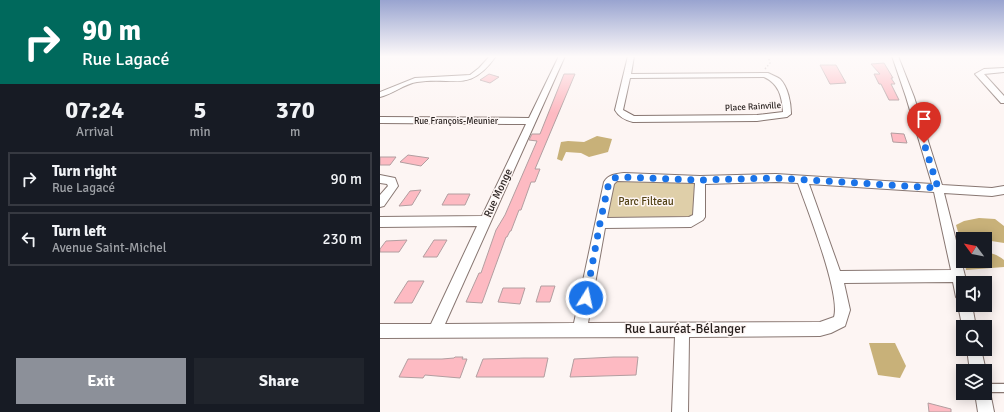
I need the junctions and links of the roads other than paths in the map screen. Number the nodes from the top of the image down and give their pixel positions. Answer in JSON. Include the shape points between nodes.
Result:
{"nodes":[{"id":1,"x":475,"y":75,"type":"edge"},
{"id":2,"x":553,"y":75,"type":"edge"},
{"id":3,"x":730,"y":75,"type":"edge"},
{"id":4,"x":762,"y":75,"type":"edge"},
{"id":5,"x":903,"y":75,"type":"edge"},
{"id":6,"x":980,"y":75,"type":"edge"},
{"id":7,"x":626,"y":76,"type":"joint"},
{"id":8,"x":380,"y":95,"type":"edge"},
{"id":9,"x":1004,"y":101,"type":"edge"},
{"id":10,"x":380,"y":120,"type":"edge"},
{"id":11,"x":532,"y":121,"type":"junction"},
{"id":12,"x":380,"y":179,"type":"edge"},
{"id":13,"x":700,"y":180,"type":"junction"},
{"id":14,"x":802,"y":180,"type":"junction"},
{"id":15,"x":938,"y":188,"type":"junction"},
{"id":16,"x":1004,"y":190,"type":"edge"},
{"id":17,"x":380,"y":203,"type":"edge"},
{"id":18,"x":484,"y":221,"type":"junction"},
{"id":19,"x":380,"y":222,"type":"edge"},
{"id":20,"x":600,"y":223,"type":"junction"},
{"id":21,"x":956,"y":276,"type":"edge"},
{"id":22,"x":959,"y":276,"type":"edge"},
{"id":23,"x":836,"y":277,"type":"junction"},
{"id":24,"x":580,"y":329,"type":"junction"},
{"id":25,"x":682,"y":329,"type":"junction"},
{"id":26,"x":435,"y":330,"type":"junction"},
{"id":27,"x":380,"y":331,"type":"edge"},
{"id":28,"x":992,"y":388,"type":"edge"},
{"id":29,"x":1004,"y":388,"type":"edge"},
{"id":30,"x":984,"y":400,"type":"edge"},
{"id":31,"x":680,"y":412,"type":"edge"},
{"id":32,"x":986,"y":412,"type":"edge"}],
"edges":[{"from":1,"to":8,"type":"street","via":[[459,79],[416,80]]},
{"from":2,"to":11,"type":"street","name":"Rue Monge"},
{"from":3,"to":7,"type":"street","name":"Place Rainville"},
{"from":4,"to":7,"type":"street","name":"Place Rainville","via":[[772,78],[780,86],[787,109],[785,116],[627,118],[619,110]]},
{"from":5,"to":15,"type":"street"},
{"from":6,"to":9,"type":"street"},
{"from":10,"to":11,"type":"street","name":"Rue François-Meunier"},
{"from":11,"to":18,"type":"street","name":"Rue Monge"},
{"from":12,"to":17,"type":"street","via":[[391,181],[393,186]]},
{"from":13,"to":14,"type":"street"},
{"from":13,"to":20,"type":"street","via":[[614,178],[609,182]]},
{"from":13,"to":20,"type":"street","via":[[699,217],[691,222]]},
{"from":14,"to":15,"type":"street"},
{"from":14,"to":23,"type":"street","name":"Rue Lauréat-Bélanger"},
{"from":15,"to":16,"type":"street","via":[[992,192]]},
{"from":15,"to":22,"type":"street"},
{"from":18,"to":19,"type":"street"},
{"from":18,"to":26,"type":"street","name":"Rue Monge"},
{"from":20,"to":24,"type":"street"},
{"from":21,"to":23,"type":"street"},
{"from":23,"to":25,"type":"street","name":"Rue Lauréat-Bélanger","via":[[843,310],[840,321],[831,326]]},
{"from":24,"to":25,"type":"street","name":"Rue Lauréat-Bélanger"},
{"from":24,"to":26,"type":"street","name":"Rue Lauréat-Bélanger"},
{"from":25,"to":31,"type":"street"},
{"from":26,"to":27,"type":"street","name":"Rue Lauréat-Bélanger"},
{"from":28,"to":29,"type":"lane"},
{"from":30,"to":32,"type":"street"}]}
